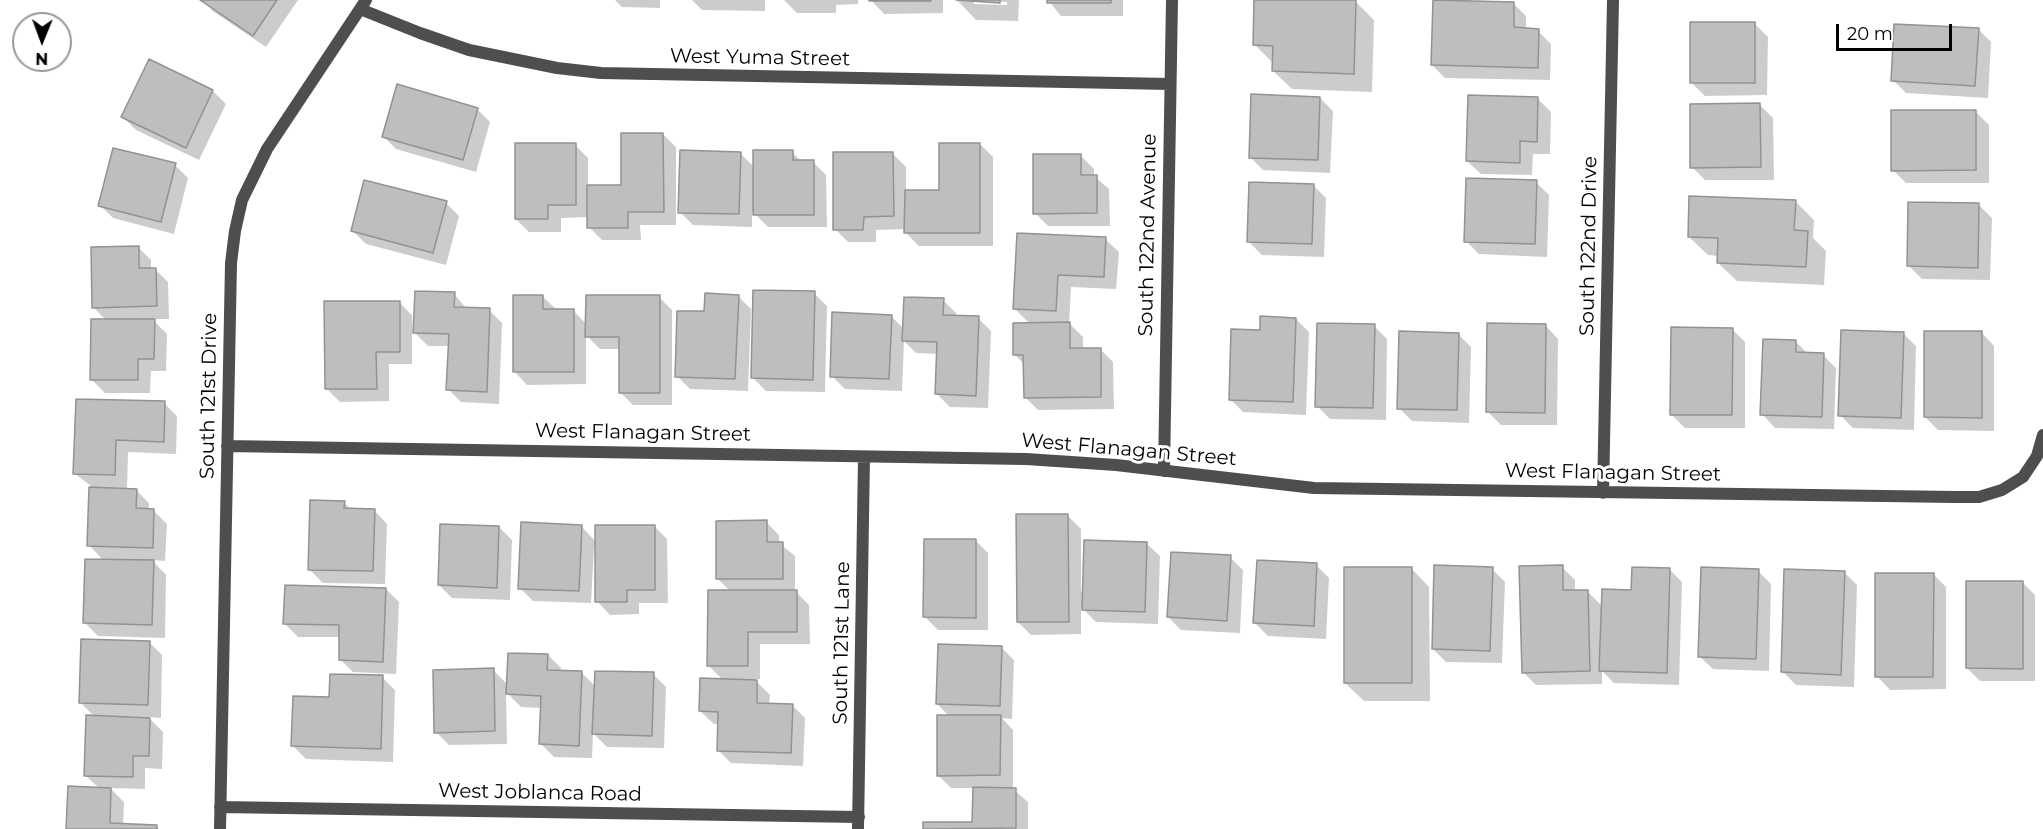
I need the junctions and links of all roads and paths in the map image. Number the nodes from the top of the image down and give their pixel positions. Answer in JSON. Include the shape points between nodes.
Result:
{"nodes":[{"id":1,"x":1172,"y":0,"type":"edge"},
{"id":2,"x":1613,"y":0,"type":"edge"},
{"id":3,"x":363,"y":4,"type":"edge"},
{"id":4,"x":1170,"y":84,"type":"junction"},
{"id":5,"x":2043,"y":435,"type":"edge"},
{"id":6,"x":227,"y":446,"type":"junction"},
{"id":7,"x":864,"y":457,"type":"junction"},
{"id":8,"x":1164,"y":471,"type":"junction"},
{"id":9,"x":1603,"y":493,"type":"junction"},
{"id":10,"x":220,"y":807,"type":"junction"},
{"id":11,"x":858,"y":823,"type":"edge"},
{"id":12,"x":220,"y":829,"type":"edge"}],
"edges":[{"from":1,"to":4,"type":"street","name":"South 122nd Avenue"},
{"from":2,"to":9,"type":"street","name":"South 122nd Drive"},
{"from":3,"to":4,"type":"street","name":"West Yuma Street","via":[[420,33],[469,50],[601,73]]},
{"from":3,"to":6,"type":"street","name":"South 121st Drive","via":[[267,149],[242,200],[231,263]]},
{"from":4,"to":8,"type":"street","name":"South 122nd Avenue"},
{"from":5,"to":9,"type":"street","name":"West Flanagan Street","via":[[2037,456],[2023,477],[2002,490],[1978,496]]},
{"from":6,"to":7,"type":"street","name":"West Flanagan Street"},
{"from":6,"to":10,"type":"street","name":"South 121st Drive"},
{"from":7,"to":8,"type":"street","name":"West Flanagan Street","via":[[1048,460]]},
{"from":7,"to":11,"type":"street","name":"South 121st Lane"},
{"from":8,"to":9,"type":"street","name":"West Flanagan Street","via":[[1314,488]]},
{"from":10,"to":11,"type":"street","name":"West Joblanca Road"},
{"from":10,"to":12,"type":"street","name":"South 121st Drive"}]}
